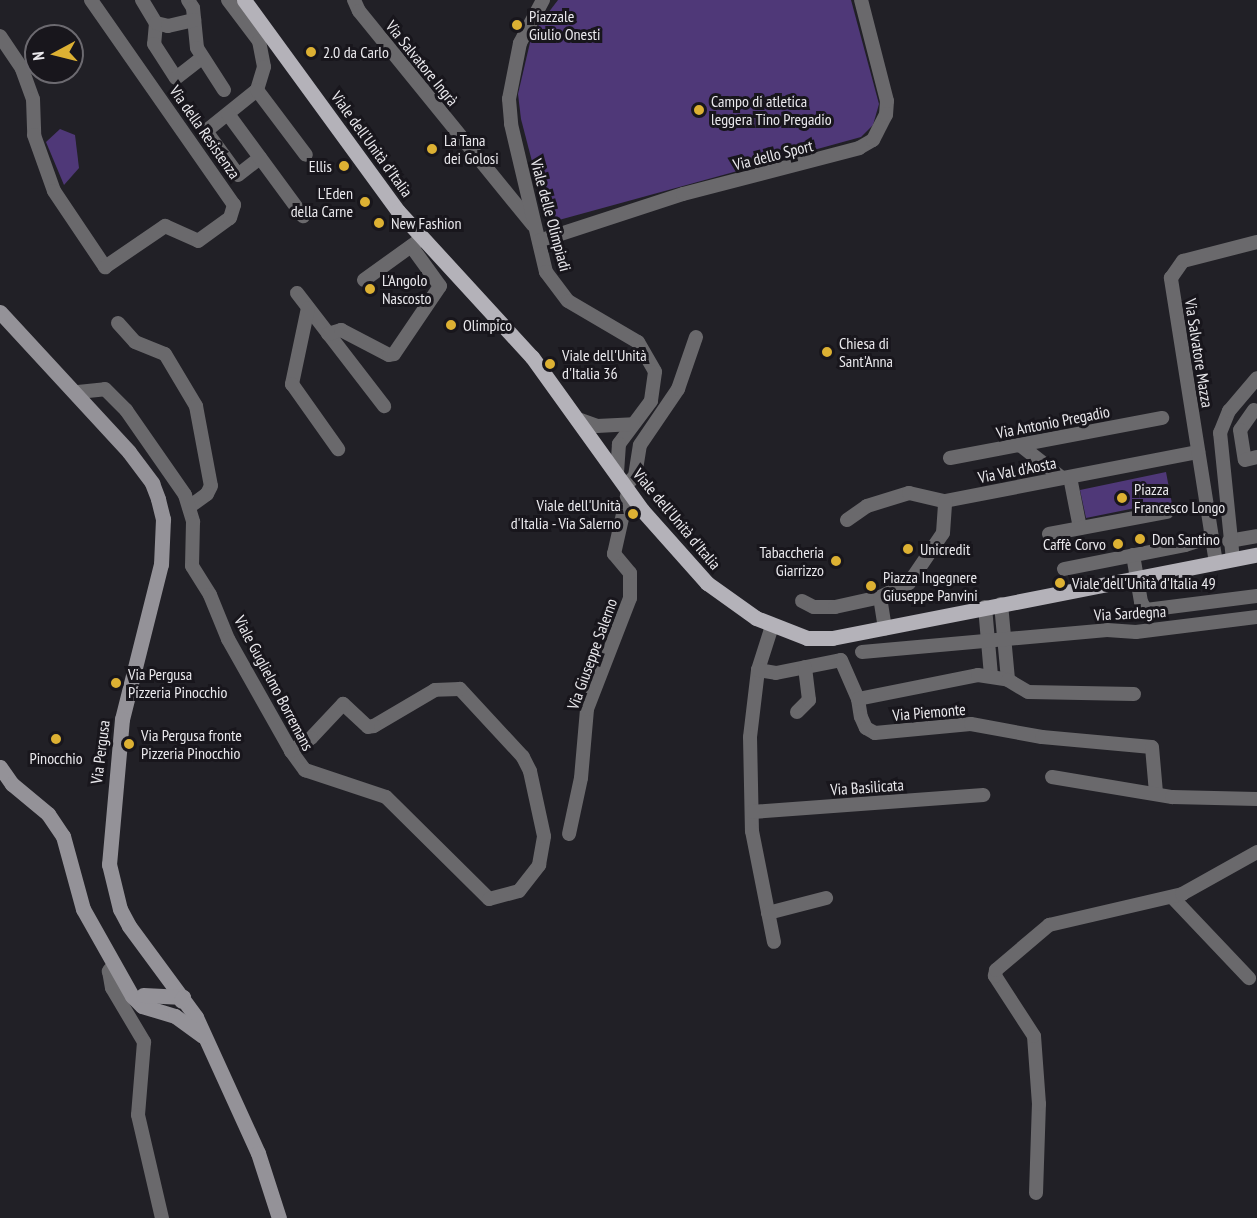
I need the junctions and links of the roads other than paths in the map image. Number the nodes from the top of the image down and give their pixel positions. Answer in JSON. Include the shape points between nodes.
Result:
{"nodes":[{"id":1,"x":91,"y":0,"type":"edge"},
{"id":2,"x":142,"y":0,"type":"edge"},
{"id":3,"x":188,"y":0,"type":"edge"},
{"id":4,"x":228,"y":0,"type":"edge"},
{"id":5,"x":244,"y":0,"type":"edge"},
{"id":6,"x":354,"y":0,"type":"edge"},
{"id":7,"x":543,"y":0,"type":"edge"},
{"id":8,"x":861,"y":0,"type":"edge"},
{"id":9,"x":194,"y":20,"type":"junction"},
{"id":10,"x":156,"y":23,"type":"junction"},
{"id":11,"x":0,"y":36,"type":"edge"},
{"id":12,"x":202,"y":58,"type":"junction"},
{"id":13,"x":224,"y":90,"type":"dead end"},
{"id":14,"x":257,"y":90,"type":"junction"},
{"id":15,"x":228,"y":114,"type":"junction"},
{"id":16,"x":306,"y":155,"type":"dead end"},
{"id":17,"x":260,"y":158,"type":"junction"},
{"id":18,"x":303,"y":216,"type":"dead end"},
{"id":19,"x":538,"y":235,"type":"junction"},
{"id":20,"x":417,"y":242,"type":"junction"},
{"id":21,"x":1257,"y":242,"type":"edge"},
{"id":22,"x":364,"y":280,"type":"dead end"},
{"id":23,"x":297,"y":293,"type":"dead end"},
{"id":24,"x":308,"y":308,"type":"junction"},
{"id":25,"x":0,"y":312,"type":"edge"},
{"id":26,"x":118,"y":323,"type":"dead end"},
{"id":27,"x":328,"y":334,"type":"junction"},
{"id":28,"x":696,"y":338,"type":"dead end"},
{"id":29,"x":1257,"y":378,"type":"edge"},
{"id":30,"x":78,"y":392,"type":"junction"},
{"id":31,"x":1240,"y":398,"type":"junction"},
{"id":32,"x":384,"y":406,"type":"dead end"},
{"id":33,"x":1255,"y":411,"type":"edge"},
{"id":34,"x":1162,"y":418,"type":"dead end"},
{"id":35,"x":578,"y":419,"type":"junction"},
{"id":36,"x":633,"y":424,"type":"junction"},
{"id":37,"x":606,"y":427,"type":"junction"},
{"id":38,"x":619,"y":444,"type":"junction"},
{"id":39,"x":1020,"y":445,"type":"junction"},
{"id":40,"x":597,"y":446,"type":"junction"},
{"id":41,"x":338,"y":449,"type":"dead end"},
{"id":42,"x":1198,"y":452,"type":"junction"},
{"id":43,"x":950,"y":458,"type":"dead end"},
{"id":44,"x":1257,"y":458,"type":"edge"},
{"id":45,"x":1066,"y":478,"type":"junction"},
{"id":46,"x":623,"y":484,"type":"junction"},
{"id":47,"x":945,"y":501,"type":"junction"},
{"id":48,"x":189,"y":507,"type":"junction"},
{"id":49,"x":1167,"y":512,"type":"dead end"},
{"id":50,"x":847,"y":520,"type":"dead end"},
{"id":51,"x":1080,"y":528,"type":"junction"},
{"id":52,"x":1211,"y":533,"type":"junction"},
{"id":53,"x":1049,"y":534,"type":"dead end"},
{"id":54,"x":1228,"y":534,"type":"junction"},
{"id":55,"x":1257,"y":536,"type":"edge"},
{"id":56,"x":1133,"y":555,"type":"junction"},
{"id":57,"x":1257,"y":555,"type":"edge"},
{"id":58,"x":1233,"y":560,"type":"junction"},
{"id":59,"x":1216,"y":562,"type":"junction"},
{"id":60,"x":1064,"y":569,"type":"dead end"},
{"id":61,"x":1137,"y":577,"type":"junction"},
{"id":62,"x":1257,"y":596,"type":"edge"},
{"id":63,"x":880,"y":597,"type":"junction"},
{"id":64,"x":802,"y":601,"type":"dead end"},
{"id":65,"x":993,"y":606,"type":"junction"},
{"id":66,"x":1257,"y":617,"type":"edge"},
{"id":67,"x":772,"y":626,"type":"junction"},
{"id":68,"x":885,"y":629,"type":"junction"},
{"id":69,"x":1005,"y":638,"type":"junction"},
{"id":70,"x":988,"y":641,"type":"junction"},
{"id":71,"x":862,"y":652,"type":"dead end"},
{"id":72,"x":805,"y":667,"type":"junction"},
{"id":73,"x":758,"y":670,"type":"junction"},
{"id":74,"x":991,"y":675,"type":"junction"},
{"id":75,"x":1008,"y":680,"type":"junction"},
{"id":76,"x":1134,"y":694,"type":"dead end"},
{"id":77,"x":858,"y":699,"type":"junction"},
{"id":78,"x":797,"y":712,"type":"dead end"},
{"id":79,"x":291,"y":751,"type":"junction"},
{"id":80,"x":0,"y":767,"type":"edge"},
{"id":81,"x":1052,"y":777,"type":"dead end"},
{"id":82,"x":1156,"y":793,"type":"junction"},
{"id":83,"x":983,"y":795,"type":"dead end"},
{"id":84,"x":1257,"y":799,"type":"edge"},
{"id":85,"x":752,"y":812,"type":"junction"},
{"id":86,"x":569,"y":834,"type":"dead end"},
{"id":87,"x":1257,"y":852,"type":"edge"},
{"id":88,"x":1172,"y":897,"type":"junction"},
{"id":89,"x":826,"y":898,"type":"dead end"},
{"id":90,"x":768,"y":913,"type":"junction"},
{"id":91,"x":774,"y":942,"type":"dead end"},
{"id":92,"x":154,"y":960,"type":"junction"},
{"id":93,"x":114,"y":964,"type":"junction"},
{"id":94,"x":1249,"y":978,"type":"dead end"},
{"id":95,"x":126,"y":985,"type":"junction"},
{"id":96,"x":143,"y":995,"type":"junction"},
{"id":97,"x":183,"y":997,"type":"junction"},
{"id":98,"x":160,"y":1011,"type":"junction"},
{"id":99,"x":207,"y":1039,"type":"junction"},
{"id":100,"x":1036,"y":1193,"type":"dead end"},
{"id":101,"x":162,"y":1218,"type":"edge"},
{"id":102,"x":279,"y":1218,"type":"edge"}],
"edges":[{"from":1,"to":11,"type":"street","name":"Via della Resistenza","via":[[234,204],[230,218],[198,240],[165,226],[105,267],[54,191],[34,135],[33,99],[22,69]]},
{"from":2,"to":10,"type":"street"},
{"from":3,"to":9,"type":"street"},
{"from":4,"to":14,"type":"street","via":[[259,41],[264,67]]},
{"from":5,"to":20,"type":"main road","name":"Viale dell'Unità d'Italia"},
{"from":6,"to":19,"type":"street","name":"Via Salvatore Ingrà"},
{"from":7,"to":19,"type":"street","name":"Viale delle Olimpiadi","via":[[520,43],[509,99],[511,124]]},
{"from":8,"to":19,"type":"street","name":"Via dello Sport","via":[[887,101],[886,115],[873,140],[859,148]]},
{"from":9,"to":10,"type":"street","via":[[168,26]]},
{"from":9,"to":12,"type":"street"},
{"from":10,"to":12,"type":"street","via":[[154,44],[176,78]]},
{"from":12,"to":13,"type":"street"},
{"from":14,"to":15,"type":"street"},
{"from":14,"to":16,"type":"street"},
{"from":15,"to":17,"type":"street"},
{"from":15,"to":17,"type":"street","via":[[206,131],[238,175]]},
{"from":17,"to":18,"type":"street"},
{"from":19,"to":36,"type":"street","name":"Viale delle Olimpiadi","via":[[546,273],[560,293],[638,342],[651,361],[654,392],[644,413]]},
{"from":20,"to":22,"type":"street"},
{"from":20,"to":27,"type":"street","via":[[440,286],[394,354],[341,330]]},
{"from":20,"to":35,"type":"main road","name":"Viale dell'Unità d'Italia","via":[[520,341]]},
{"from":21,"to":42,"type":"street","name":"Via Salvatore Mazza","via":[[1183,261],[1172,273]]},
{"from":23,"to":24,"type":"street"},
{"from":24,"to":27,"type":"street"},
{"from":24,"to":41,"type":"street","via":[[291,384]]},
{"from":25,"to":30,"type":"main road","name":"Via Pergusa"},
{"from":26,"to":48,"type":"street","via":[[135,342],[165,354],[196,406],[211,486],[207,494]]},
{"from":27,"to":32,"type":"street"},
{"from":28,"to":46,"type":"street","via":[[678,389],[640,445],[634,476]]},
{"from":29,"to":31,"type":"street"},
{"from":30,"to":48,"type":"street","name":"Viale Guglielmo Borremans","via":[[105,388],[168,466]]},
{"from":30,"to":92,"type":"main road","name":"Via Pergusa","via":[[152,483],[163,519],[161,564],[122,719],[109,836],[109,864],[120,909]]},
{"from":31,"to":33,"type":"street"},
{"from":31,"to":54,"type":"street","via":[[1224,419],[1221,433]]},
{"from":33,"to":44,"type":"street","via":[[1240,430],[1245,460]]},
{"from":34,"to":39,"type":"street","name":"Via Antonio Pregadio"},
{"from":35,"to":37,"type":"street"},
{"from":35,"to":40,"type":"main road","name":"Viale dell'Unità d'Italia"},
{"from":36,"to":37,"type":"street"},
{"from":36,"to":38,"type":"street","name":"Viale delle Olimpiadi"},
{"from":37,"to":40,"type":"street"},
{"from":38,"to":40,"type":"street","name":"Viale delle Olimpiadi"},
{"from":38,"to":46,"type":"street"},
{"from":39,"to":43,"type":"street","name":"Via Antonio Pregadio"},
{"from":39,"to":45,"type":"street"},
{"from":40,"to":46,"type":"main road","name":"Viale dell'Unità d'Italia"},
{"from":42,"to":45,"type":"street","name":"Via Val d'Aosta"},
{"from":42,"to":52,"type":"street","name":"Via Salvatore Mazza"},
{"from":45,"to":47,"type":"street","name":"Via Val d'Aosta"},
{"from":45,"to":51,"type":"street"},
{"from":46,"to":67,"type":"main road","name":"Viale dell'Unità d'Italia","via":[[707,583],[739,608]]},
{"from":46,"to":86,"type":"street","name":"Via Giuseppe Salerno","via":[[614,554],[630,573],[630,598],[587,710],[581,778]]},
{"from":47,"to":50,"type":"street","name":"Via Val d'Aosta","via":[[909,493],[867,506]]},
{"from":47,"to":63,"type":"street","via":[[943,533],[909,583]]},
{"from":48,"to":79,"type":"street","name":"Viale Guglielmo Borremans","via":[[193,522],[192,566]]},
{"from":49,"to":51,"type":"street"},
{"from":51,"to":53,"type":"street"},
{"from":52,"to":54,"type":"street"},
{"from":52,"to":56,"type":"street"},
{"from":52,"to":59,"type":"street","name":"Via Salvatore Mazza"},
{"from":54,"to":55,"type":"street"},
{"from":54,"to":58,"type":"street"},
{"from":56,"to":60,"type":"street"},
{"from":56,"to":61,"type":"street"},
{"from":57,"to":58,"type":"main road","name":"Viale dell'Unità d'Italia"},
{"from":58,"to":59,"type":"main road","name":"Viale dell'Unità d'Italia"},
{"from":59,"to":61,"type":"main road","name":"Viale dell'Unità d'Italia"},
{"from":61,"to":62,"type":"street","name":"Via Sardegna","via":[[1143,607],[1152,611]]},
{"from":61,"to":65,"type":"main road","name":"Viale dell'Unità d'Italia"},
{"from":63,"to":64,"type":"street","via":[[835,607],[814,607]]},
{"from":63,"to":68,"type":"street"},
{"from":65,"to":68,"type":"main road","name":"Viale dell'Unità d'Italia"},
{"from":65,"to":69,"type":"street"},
{"from":65,"to":70,"type":"street"},
{"from":66,"to":69,"type":"street","name":"Via Sardegna","via":[[1136,632],[1107,630]]},
{"from":67,"to":68,"type":"main road","name":"Viale dell'Unità d'Italia","via":[[817,639]]},
{"from":67,"to":73,"type":"street"},
{"from":69,"to":70,"type":"street","name":"Via Sardegna"},
{"from":69,"to":75,"type":"street"},
{"from":70,"to":71,"type":"street"},
{"from":70,"to":74,"type":"street"},
{"from":72,"to":73,"type":"street","via":[[776,673]]},
{"from":72,"to":77,"type":"street","via":[[841,660]]},
{"from":72,"to":78,"type":"street","via":[[809,700]]},
{"from":73,"to":85,"type":"street","via":[[750,738]]},
{"from":74,"to":75,"type":"street","name":"Via Piemonte"},
{"from":74,"to":77,"type":"street","name":"Via Piemonte"},
{"from":75,"to":76,"type":"street","name":"Via Piemonte","via":[[1028,692]]},
{"from":77,"to":82,"type":"street","name":"Via Piemonte","via":[[866,728],[875,733],[971,724],[1042,737],[1152,747]]},
{"from":79,"to":79,"type":"street","name":"Viale Guglielmo Borremans","via":[[314,775],[386,797],[474,889],[489,899],[519,891],[539,864],[543,850],[541,814],[523,757],[460,689],[435,690],[368,727],[343,704],[311,738]]},
{"from":80,"to":93,"type":"main road","via":[[12,784],[48,814],[63,836],[83,909]]},
{"from":81,"to":82,"type":"street"},
{"from":82,"to":84,"type":"street"},
{"from":83,"to":85,"type":"street","name":"Via Basilicata"},
{"from":85,"to":90,"type":"street"},
{"from":87,"to":88,"type":"street"},
{"from":88,"to":94,"type":"street"},
{"from":88,"to":100,"type":"street","via":[[1062,920],[1031,937],[996,969],[1034,1036],[1039,1104]]},
{"from":89,"to":90,"type":"street"},
{"from":90,"to":91,"type":"street"},
{"from":92,"to":96,"type":"main road","via":[[159,981],[153,992]]},
{"from":92,"to":97,"type":"main road","name":"Via Pergusa"},
{"from":93,"to":95,"type":"main road"},
{"from":93,"to":101,"type":"street","via":[[109,971],[112,988],[144,1042],[138,1115]]},
{"from":95,"to":96,"type":"main road"},
{"from":95,"to":98,"type":"main road","via":[[142,1006]]},
{"from":96,"to":97,"type":"main road"},
{"from":97,"to":98,"type":"main road","via":[[173,1009]]},
{"from":97,"to":99,"type":"main road","name":"Via Pergusa"},
{"from":98,"to":99,"type":"main road","via":[[186,1022]]},
{"from":99,"to":102,"type":"main road","name":"Via Pergusa","via":[[258,1153]]}]}
